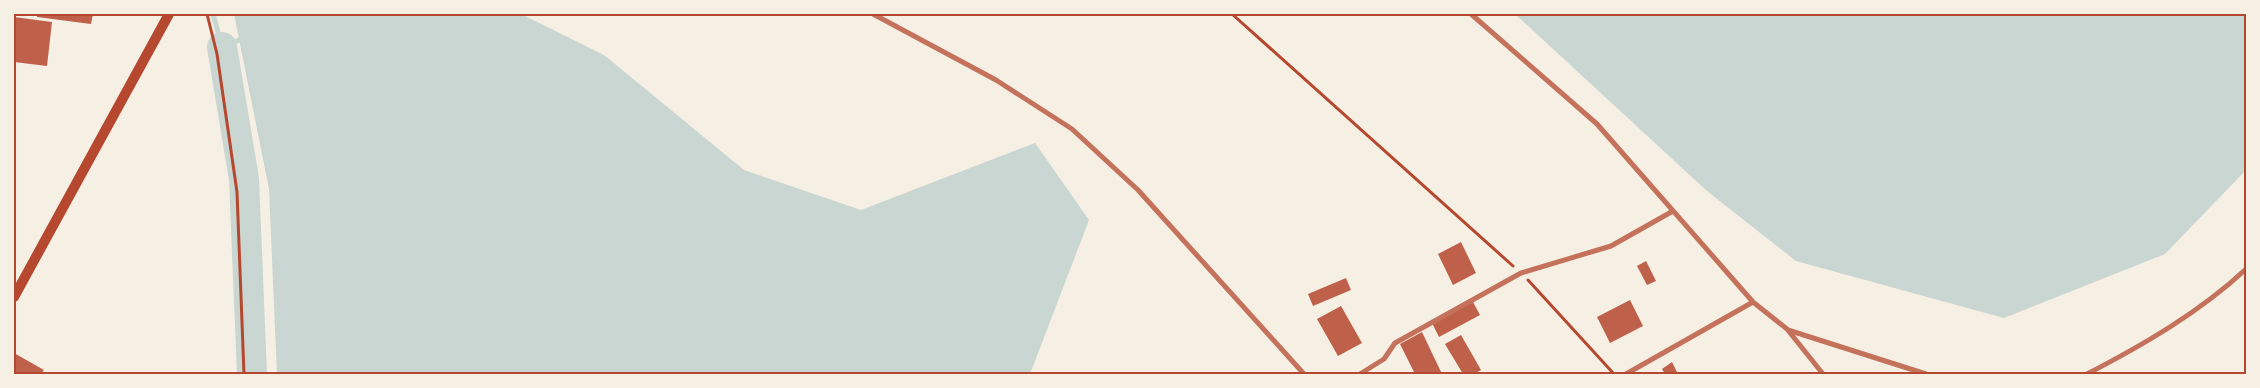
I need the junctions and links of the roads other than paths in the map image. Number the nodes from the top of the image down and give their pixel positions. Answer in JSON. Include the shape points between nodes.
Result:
{"nodes":[{"id":1,"x":169,"y":14,"type":"edge"},
{"id":2,"x":873,"y":14,"type":"edge"},
{"id":3,"x":1471,"y":14,"type":"edge"},
{"id":4,"x":1673,"y":211,"type":"junction"},
{"id":5,"x":2246,"y":269,"type":"edge"},
{"id":6,"x":14,"y":297,"type":"edge"},
{"id":7,"x":1753,"y":302,"type":"junction"},
{"id":8,"x":1787,"y":329,"type":"junction"},
{"id":9,"x":1304,"y":374,"type":"edge"},
{"id":10,"x":1360,"y":374,"type":"edge"},
{"id":11,"x":1626,"y":374,"type":"edge"},
{"id":12,"x":1823,"y":374,"type":"edge"},
{"id":13,"x":1926,"y":374,"type":"edge"},
{"id":14,"x":2087,"y":374,"type":"edge"}],
"edges":[{"from":1,"to":6,"type":"main road"},
{"from":2,"to":9,"type":"street","via":[[996,80],[1072,129],[1138,190]]},
{"from":3,"to":4,"type":"street","via":[[1597,124]]},
{"from":4,"to":7,"type":"street"},
{"from":4,"to":10,"type":"street","via":[[1611,246],[1521,273],[1395,343],[1384,359]]},
{"from":5,"to":14,"type":"street","via":[[2178,322]]},
{"from":7,"to":8,"type":"street"},
{"from":7,"to":11,"type":"street"},
{"from":8,"to":12,"type":"street"},
{"from":8,"to":13,"type":"street"}]}
